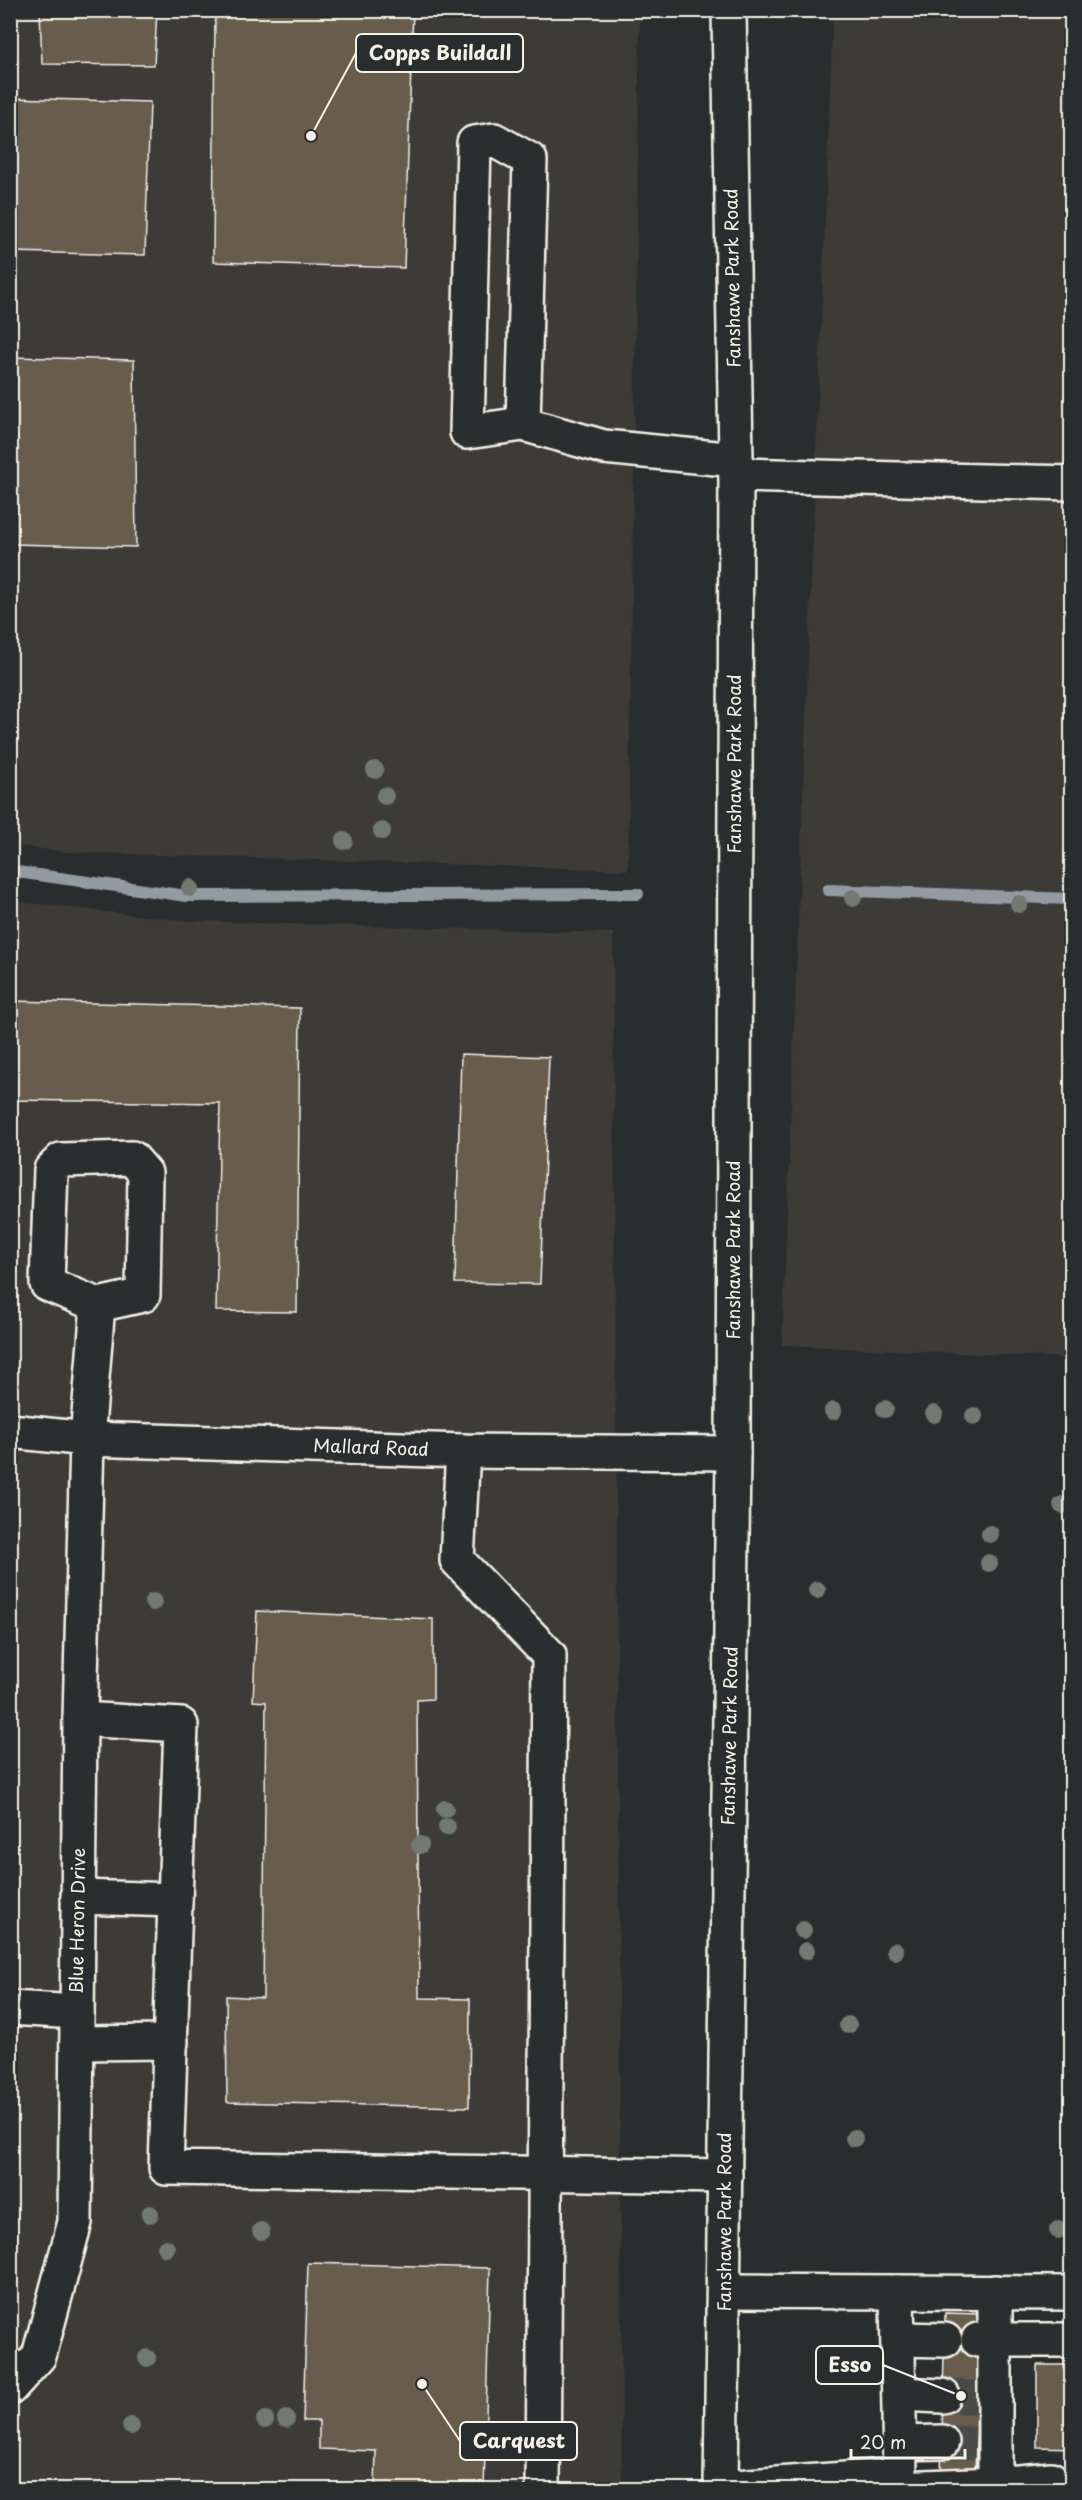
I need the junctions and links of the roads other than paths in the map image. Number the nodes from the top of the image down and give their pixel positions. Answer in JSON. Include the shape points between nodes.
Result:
{"nodes":[{"id":1,"x":729,"y":10,"type":"edge"},
{"id":2,"x":523,"y":424,"type":"junction"},
{"id":3,"x":736,"y":468,"type":"junction"},
{"id":4,"x":1071,"y":483,"type":"edge"},
{"id":5,"x":98,"y":1305,"type":"junction"},
{"id":6,"x":10,"y":1431,"type":"edge"},
{"id":7,"x":87,"y":1439,"type":"junction"},
{"id":8,"x":463,"y":1451,"type":"junction"},
{"id":9,"x":733,"y":1453,"type":"junction"},
{"id":10,"x":80,"y":1719,"type":"junction"},
{"id":11,"x":78,"y":1898,"type":"junction"},
{"id":12,"x":175,"y":1900,"type":"junction"},
{"id":13,"x":10,"y":2008,"type":"edge"},
{"id":14,"x":77,"y":2028,"type":"junction"},
{"id":15,"x":171,"y":2042,"type":"junction"},
{"id":16,"x":545,"y":2172,"type":"junction"},
{"id":17,"x":725,"y":2176,"type":"junction"},
{"id":18,"x":725,"y":2291,"type":"junction"},
{"id":19,"x":897,"y":2292,"type":"junction"},
{"id":20,"x":995,"y":2292,"type":"junction"},
{"id":21,"x":1071,"y":2293,"type":"edge"},
{"id":22,"x":898,"y":2339,"type":"junction"},
{"id":23,"x":945,"y":2340,"type":"dead end"},
{"id":24,"x":987,"y":2340,"type":"junction"},
{"id":25,"x":1071,"y":2340,"type":"edge"},
{"id":26,"x":10,"y":2388,"type":"edge"},
{"id":27,"x":899,"y":2394,"type":"junction"},
{"id":28,"x":943,"y":2396,"type":"tunnel mouth"},
{"id":29,"x":942,"y":2442,"type":"tunnel mouth"},
{"id":30,"x":900,"y":2443,"type":"junction"},
{"id":31,"x":900,"y":2475,"type":"junction"},
{"id":32,"x":861,"y":2484,"type":"edge"},
{"id":33,"x":995,"y":2484,"type":"junction"},
{"id":34,"x":722,"y":2489,"type":"edge"},
{"id":35,"x":543,"y":2490,"type":"edge"},
{"id":36,"x":1050,"y":2490,"type":"edge"}],
"edges":[{"from":1,"to":3,"type":"main road","name":"Fanshawe Park Road"},
{"from":2,"to":2,"type":"main road","via":[[530,160],[494,140],[474,143],[467,432]]},
{"from":2,"to":3,"type":"main road","via":[[604,447]]},
{"from":3,"to":4,"type":"main road"},
{"from":3,"to":9,"type":"main road","name":"Fanshawe Park Road"},
{"from":5,"to":5,"type":"main road","via":[[143,1295],[145,1173],[132,1158],[61,1160],[51,1170],[47,1284]]},
{"from":5,"to":7,"type":"main road","name":"Blue Heron Drive"},
{"from":6,"to":7,"type":"main road","name":"Mallard Road"},
{"from":7,"to":8,"type":"main road","name":"Mallard Road"},
{"from":7,"to":10,"type":"main road","name":"Blue Heron Drive"},
{"from":8,"to":9,"type":"main road","name":"Mallard Road"},
{"from":8,"to":16,"type":"main road","via":[[457,1560],[549,1655]]},
{"from":9,"to":17,"type":"main road","name":"Fanshawe Park Road"},
{"from":10,"to":11,"type":"main road","name":"Blue Heron Drive"},
{"from":10,"to":12,"type":"main road","via":[[181,1725]]},
{"from":11,"to":12,"type":"main road"},
{"from":11,"to":14,"type":"main road","name":"Blue Heron Drive"},
{"from":12,"to":15,"type":"main road"},
{"from":13,"to":14,"type":"main road"},
{"from":14,"to":15,"type":"main road"},
{"from":14,"to":26,"type":"main road","name":"Blue Heron Drive","via":[[75,2222],[39,2356]]},
{"from":15,"to":16,"type":"main road","via":[[166,2168]]},
{"from":16,"to":17,"type":"main road"},
{"from":16,"to":35,"type":"main road"},
{"from":17,"to":18,"type":"main road","name":"Fanshawe Park Road"},
{"from":18,"to":19,"type":"main road"},
{"from":18,"to":34,"type":"main road","name":"Fanshawe Park Road"},
{"from":19,"to":20,"type":"main road"},
{"from":19,"to":22,"type":"main road"},
{"from":20,"to":21,"type":"main road"},
{"from":20,"to":24,"type":"main road"},
{"from":22,"to":23,"type":"main road"},
{"from":22,"to":27,"type":"main road"},
{"from":24,"to":25,"type":"main road"},
{"from":24,"to":33,"type":"main road","via":[[986,2444]]},
{"from":27,"to":28,"type":"main road"},
{"from":27,"to":30,"type":"main road"},
{"from":29,"to":30,"type":"main road"},
{"from":30,"to":31,"type":"main road"},
{"from":31,"to":32,"type":"main road"},
{"from":31,"to":33,"type":"main road","via":[[901,2488]]},
{"from":32,"to":34,"type":"main road"},
{"from":33,"to":36,"type":"main road","via":[[1051,2480]]}]}
